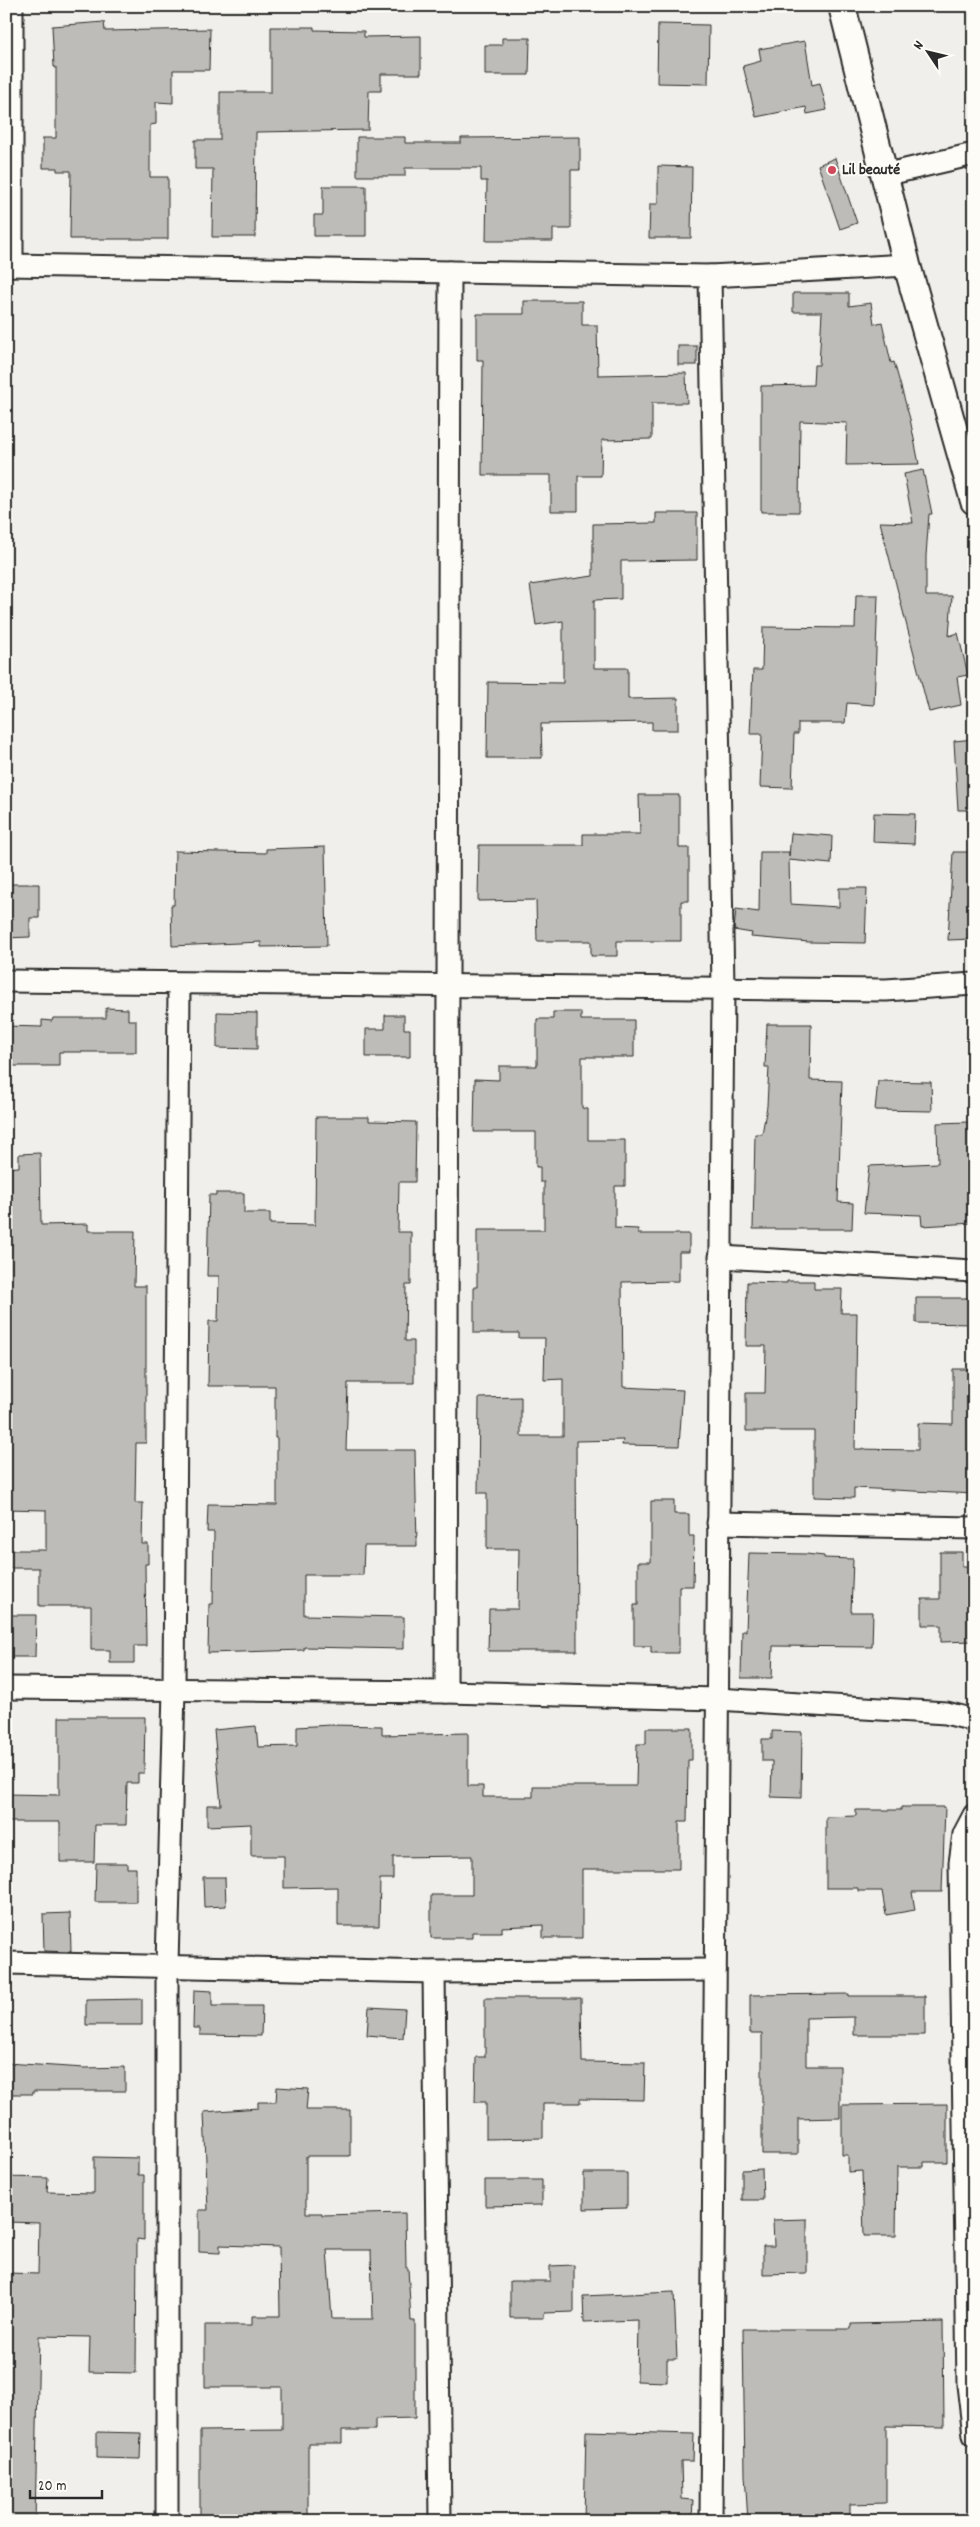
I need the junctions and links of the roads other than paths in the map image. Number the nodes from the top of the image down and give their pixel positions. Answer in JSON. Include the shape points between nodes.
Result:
{"nodes":[{"id":1,"x":12,"y":6,"type":"edge"},
{"id":2,"x":842,"y":6,"type":"edge"},
{"id":3,"x":974,"y":154,"type":"edge"},
{"id":4,"x":884,"y":175,"type":"junction"},
{"id":5,"x":9,"y":265,"type":"edge"},
{"id":6,"x":907,"y":265,"type":"junction"},
{"id":7,"x":450,"y":272,"type":"junction"},
{"id":8,"x":710,"y":276,"type":"junction"},
{"id":9,"x":966,"y":449,"type":"edge"},
{"id":10,"x":974,"y":501,"type":"edge"},
{"id":11,"x":6,"y":981,"type":"edge"},
{"id":12,"x":179,"y":984,"type":"junction"},
{"id":13,"x":974,"y":984,"type":"edge"},
{"id":14,"x":449,"y":986,"type":"junction"},
{"id":15,"x":723,"y":987,"type":"junction"},
{"id":16,"x":720,"y":1257,"type":"junction"},
{"id":17,"x":974,"y":1271,"type":"edge"},
{"id":18,"x":718,"y":1523,"type":"junction"},
{"id":19,"x":974,"y":1528,"type":"edge"},
{"id":20,"x":6,"y":1688,"type":"edge"},
{"id":21,"x":174,"y":1689,"type":"junction"},
{"id":22,"x":446,"y":1692,"type":"junction"},
{"id":23,"x":717,"y":1699,"type":"junction"},
{"id":24,"x":974,"y":1722,"type":"edge"},
{"id":25,"x":974,"y":1815,"type":"edge"},
{"id":26,"x":6,"y":1963,"type":"edge"},
{"id":27,"x":167,"y":1965,"type":"junction"},
{"id":28,"x":715,"y":1970,"type":"junction"},
{"id":29,"x":434,"y":1972,"type":"junction"},
{"id":30,"x":970,"y":2229,"type":"edge"},
{"id":31,"x":974,"y":2435,"type":"edge"},
{"id":32,"x":166,"y":2521,"type":"edge"},
{"id":33,"x":440,"y":2521,"type":"edge"},
{"id":34,"x":711,"y":2521,"type":"edge"}],
"edges":[{"from":1,"to":5,"type":"street"},
{"from":2,"to":4,"type":"street"},
{"from":3,"to":4,"type":"street"},
{"from":4,"to":6,"type":"street"},
{"from":5,"to":7,"type":"street"},
{"from":6,"to":8,"type":"street"},
{"from":6,"to":9,"type":"street"},
{"from":7,"to":8,"type":"street"},
{"from":7,"to":14,"type":"street"},
{"from":8,"to":15,"type":"street"},
{"from":9,"to":10,"type":"street"},
{"from":11,"to":12,"type":"street"},
{"from":12,"to":14,"type":"street"},
{"from":12,"to":21,"type":"street"},
{"from":13,"to":15,"type":"street","via":[[886,990]]},
{"from":14,"to":15,"type":"street"},
{"from":14,"to":22,"type":"street"},
{"from":15,"to":16,"type":"street"},
{"from":16,"to":17,"type":"street"},
{"from":16,"to":18,"type":"street"},
{"from":18,"to":19,"type":"street"},
{"from":18,"to":23,"type":"street"},
{"from":20,"to":21,"type":"street"},
{"from":21,"to":22,"type":"street"},
{"from":21,"to":27,"type":"street"},
{"from":22,"to":23,"type":"street"},
{"from":23,"to":24,"type":"street","via":[[946,1714]]},
{"from":23,"to":28,"type":"street"},
{"from":25,"to":30,"type":"street","via":[[964,1834],[960,1863]]},
{"from":26,"to":27,"type":"street"},
{"from":27,"to":29,"type":"street"},
{"from":27,"to":32,"type":"street"},
{"from":28,"to":29,"type":"street"},
{"from":28,"to":34,"type":"street"},
{"from":29,"to":33,"type":"street"},
{"from":30,"to":31,"type":"street","via":[[968,2385]]}]}
